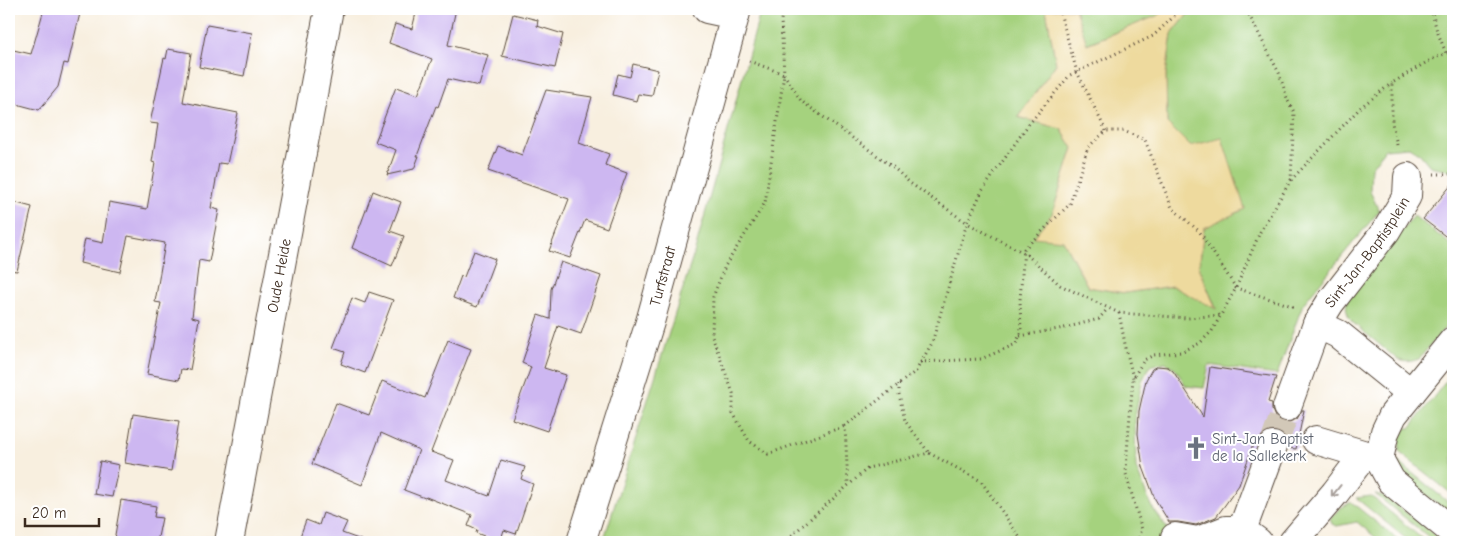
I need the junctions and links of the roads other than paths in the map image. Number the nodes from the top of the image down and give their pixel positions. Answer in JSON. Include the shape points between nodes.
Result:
{"nodes":[{"id":1,"x":329,"y":9,"type":"edge"},
{"id":2,"x":708,"y":9,"type":"edge"},
{"id":3,"x":736,"y":12,"type":"edge"},
{"id":4,"x":1421,"y":175,"type":"road end"},
{"id":5,"x":1307,"y":318,"type":"junction"},
{"id":6,"x":1453,"y":341,"type":"edge"},
{"id":7,"x":1411,"y":393,"type":"junction"},
{"id":8,"x":1287,"y":407,"type":"tunnel mouth"},
{"id":9,"x":1316,"y":440,"type":"dead end"},
{"id":10,"x":1273,"y":446,"type":"tunnel mouth"},
{"id":11,"x":1371,"y":457,"type":"junction"},
{"id":12,"x":1453,"y":532,"type":"edge"},
{"id":13,"x":1299,"y":535,"type":"edge"},
{"id":14,"x":1250,"y":536,"type":"edge"},
{"id":15,"x":1176,"y":537,"type":"dead end"},
{"id":16,"x":229,"y":542,"type":"edge"},
{"id":17,"x":581,"y":542,"type":"edge"}],
"edges":[{"from":1,"to":16,"type":"street","name":"Oude Heide"},
{"from":2,"to":3,"type":"street"},
{"from":3,"to":17,"type":"street","name":"Turfstraat","via":[[650,322]]},
{"from":4,"to":5,"type":"street","name":"Sint-Jan-Baptistplein","via":[[1390,224],[1330,302]]},
{"from":5,"to":7,"type":"street","name":"Sint-Jan-Baptistplein","via":[[1338,334]]},
{"from":5,"to":8,"type":"street","name":"Sint-Jan-Baptistplein"},
{"from":6,"to":7,"type":"street"},
{"from":7,"to":11,"type":"street","via":[[1394,415]]},
{"from":9,"to":11,"type":"street"},
{"from":10,"to":14,"type":"street"},
{"from":11,"to":12,"type":"street","via":[[1391,481]]},
{"from":11,"to":13,"type":"street","one_way":true},
{"from":14,"to":15,"type":"street","via":[[1226,530],[1198,541]]}]}
